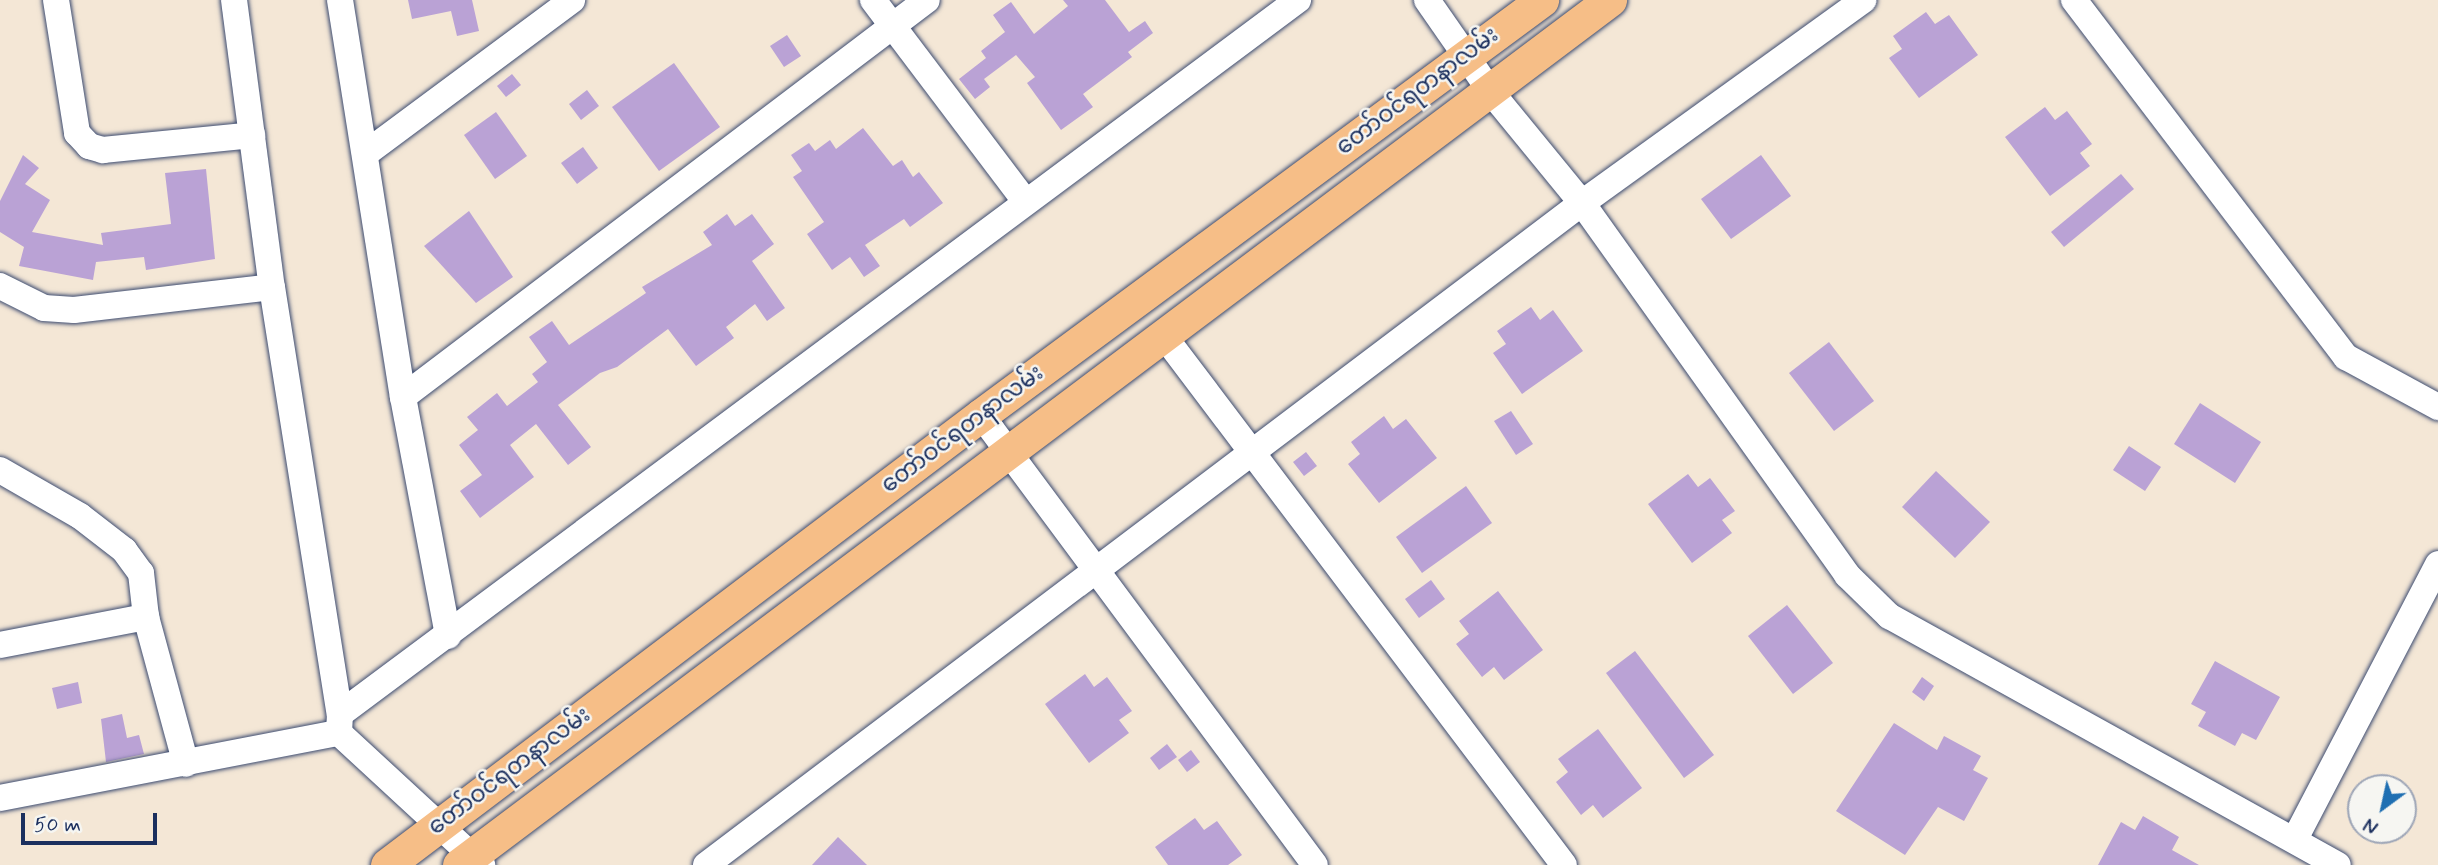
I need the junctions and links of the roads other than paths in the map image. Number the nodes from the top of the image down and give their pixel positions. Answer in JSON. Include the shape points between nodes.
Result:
{"nodes":[{"id":1,"x":56,"y":0,"type":"edge"},
{"id":2,"x":234,"y":0,"type":"edge"},
{"id":3,"x":340,"y":0,"type":"edge"},
{"id":4,"x":873,"y":0,"type":"edge"},
{"id":5,"x":927,"y":0,"type":"edge"},
{"id":6,"x":1298,"y":0,"type":"edge"},
{"id":7,"x":1427,"y":0,"type":"edge"},
{"id":8,"x":1542,"y":0,"type":"edge"},
{"id":9,"x":1609,"y":0,"type":"edge"},
{"id":10,"x":1863,"y":0,"type":"edge"},
{"id":11,"x":2074,"y":0,"type":"edge"},
{"id":12,"x":568,"y":1,"type":"edge"},
{"id":13,"x":892,"y":25,"type":"junction"},
{"id":14,"x":1467,"y":56,"type":"junction"},
{"id":15,"x":1491,"y":92,"type":"junction"},
{"id":16,"x":252,"y":135,"type":"junction"},
{"id":17,"x":365,"y":154,"type":"junction"},
{"id":18,"x":1024,"y":200,"type":"junction"},
{"id":19,"x":1582,"y":203,"type":"junction"},
{"id":20,"x":0,"y":286,"type":"edge"},
{"id":21,"x":272,"y":287,"type":"junction"},
{"id":22,"x":1164,"y":336,"type":"junction"},
{"id":23,"x":403,"y":397,"type":"junction"},
{"id":24,"x":2438,"y":407,"type":"edge"},
{"id":25,"x":981,"y":415,"type":"junction"},
{"id":26,"x":1008,"y":450,"type":"junction"},
{"id":27,"x":1251,"y":456,"type":"junction"},
{"id":28,"x":0,"y":470,"type":"edge"},
{"id":29,"x":2438,"y":564,"type":"edge"},
{"id":30,"x":1098,"y":568,"type":"junction"},
{"id":31,"x":146,"y":617,"type":"junction"},
{"id":32,"x":448,"y":636,"type":"junction"},
{"id":33,"x":0,"y":645,"type":"edge"},
{"id":34,"x":339,"y":724,"type":"junction"},
{"id":35,"x":186,"y":764,"type":"junction"},
{"id":36,"x":0,"y":798,"type":"edge"},
{"id":37,"x":438,"y":827,"type":"junction"},
{"id":38,"x":2295,"y":839,"type":"junction"},
{"id":39,"x":471,"y":862,"type":"edge"},
{"id":40,"x":710,"y":864,"type":"edge"},
{"id":41,"x":387,"y":865,"type":"edge"},
{"id":42,"x":1315,"y":865,"type":"edge"},
{"id":43,"x":1564,"y":865,"type":"edge"},
{"id":44,"x":2338,"y":865,"type":"edge"}],
"edges":[{"from":1,"to":16,"type":"street","via":[[78,133],[89,146],[103,150]]},
{"from":2,"to":16,"type":"street"},
{"from":3,"to":17,"type":"street"},
{"from":4,"to":13,"type":"street"},
{"from":5,"to":13,"type":"street"},
{"from":6,"to":18,"type":"street"},
{"from":7,"to":14,"type":"street"},
{"from":8,"to":14,"type":"main road","name":"တော်ဝင်ရတနာလမ်း"},
{"from":9,"to":15,"type":"main road","name":"တော်ဝင်ရတနာလမ်း"},
{"from":10,"to":19,"type":"street"},
{"from":11,"to":24,"type":"street","via":[[2346,357]]},
{"from":12,"to":17,"type":"street"},
{"from":13,"to":18,"type":"street"},
{"from":13,"to":23,"type":"street"},
{"from":14,"to":15,"type":"street"},
{"from":14,"to":25,"type":"main road","name":"တော်ဝင်ရတနာလမ်း"},
{"from":15,"to":19,"type":"street"},
{"from":15,"to":22,"type":"main road","name":"တော်ဝင်ရတနာလမ်း"},
{"from":16,"to":21,"type":"street"},
{"from":17,"to":23,"type":"street"},
{"from":18,"to":32,"type":"street"},
{"from":19,"to":27,"type":"street"},
{"from":19,"to":38,"type":"street","via":[[1847,575],[1889,616]]},
{"from":20,"to":21,"type":"street","via":[[44,308],[74,310]]},
{"from":21,"to":34,"type":"street"},
{"from":22,"to":26,"type":"main road","name":"တော်ဝင်ရတနာလမ်း"},
{"from":22,"to":27,"type":"street"},
{"from":23,"to":32,"type":"street"},
{"from":25,"to":26,"type":"street"},
{"from":25,"to":37,"type":"main road","name":"တော်ဝင်ရတနာလမ်း"},
{"from":26,"to":30,"type":"street"},
{"from":26,"to":39,"type":"main road","name":"တော်ဝင်ရတနာလမ်း"},
{"from":27,"to":30,"type":"street"},
{"from":27,"to":43,"type":"street"},
{"from":28,"to":31,"type":"street","via":[[80,516],[124,550],[141,573]]},
{"from":29,"to":38,"type":"street"},
{"from":30,"to":40,"type":"street"},
{"from":30,"to":42,"type":"street"},
{"from":31,"to":33,"type":"street"},
{"from":31,"to":35,"type":"street"},
{"from":32,"to":34,"type":"street"},
{"from":34,"to":35,"type":"street"},
{"from":34,"to":37,"type":"street"},
{"from":35,"to":36,"type":"street"},
{"from":37,"to":39,"type":"street"},
{"from":37,"to":41,"type":"main road","name":"တော်ဝင်ရတနာလမ်း"},
{"from":38,"to":44,"type":"street"}]}
